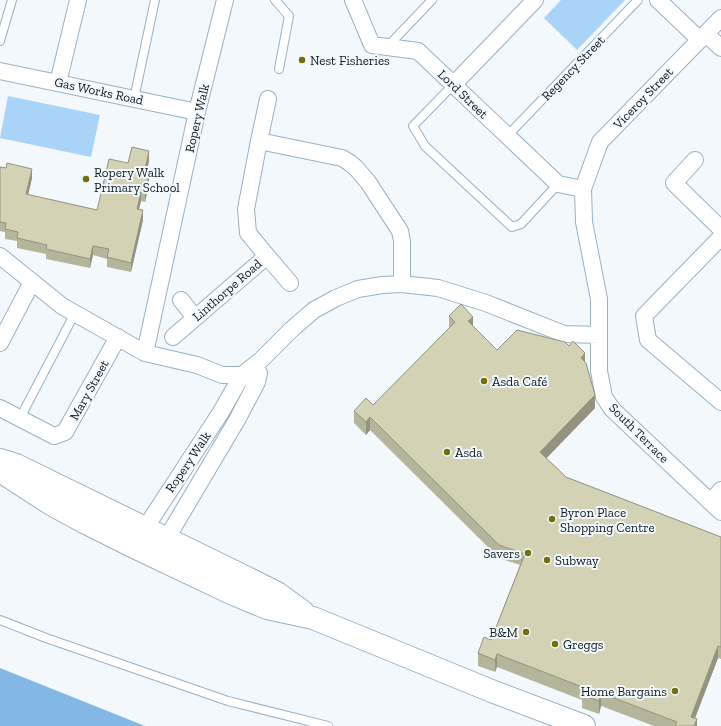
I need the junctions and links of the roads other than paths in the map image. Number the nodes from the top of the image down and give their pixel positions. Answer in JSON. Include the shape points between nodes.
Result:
{"nodes":[{"id":1,"x":12,"y":0,"type":"edge"},
{"id":2,"x":78,"y":0,"type":"edge"},
{"id":3,"x":155,"y":0,"type":"edge"},
{"id":4,"x":224,"y":0,"type":"edge"},
{"id":5,"x":275,"y":0,"type":"edge"},
{"id":6,"x":353,"y":0,"type":"edge"},
{"id":7,"x":432,"y":0,"type":"edge"},
{"id":8,"x":535,"y":0,"type":"edge"},
{"id":9,"x":638,"y":0,"type":"edge"},
{"id":10,"x":658,"y":0,"type":"edge"},
{"id":11,"x":721,"y":18,"type":"edge"},
{"id":12,"x":703,"y":37,"type":"junction"},
{"id":13,"x":0,"y":41,"type":"edge"},
{"id":14,"x":387,"y":47,"type":"junction"},
{"id":15,"x":721,"y":48,"type":"edge"},
{"id":16,"x":279,"y":69,"type":"dead end"},
{"id":17,"x":0,"y":71,"type":"edge"},
{"id":18,"x":58,"y":83,"type":"junction"},
{"id":19,"x":453,"y":85,"type":"junction"},
{"id":20,"x":134,"y":99,"type":"junction"},
{"id":21,"x":268,"y":99,"type":"dead end"},
{"id":22,"x":198,"y":112,"type":"junction"},
{"id":23,"x":507,"y":136,"type":"junction"},
{"id":24,"x":259,"y":141,"type":"junction"},
{"id":25,"x":695,"y":160,"type":"dead end"},
{"id":26,"x":558,"y":184,"type":"junction"},
{"id":27,"x":582,"y":189,"type":"junction"},
{"id":28,"x":721,"y":229,"type":"edge"},
{"id":29,"x":721,"y":237,"type":"edge"},
{"id":30,"x":0,"y":256,"type":"edge"},
{"id":31,"x":266,"y":256,"type":"junction"},
{"id":32,"x":32,"y":282,"type":"junction"},
{"id":33,"x":290,"y":283,"type":"dead end"},
{"id":34,"x":402,"y":284,"type":"junction"},
{"id":35,"x":181,"y":300,"type":"dead end"},
{"id":36,"x":75,"y":313,"type":"junction"},
{"id":37,"x":195,"y":318,"type":"junction"},
{"id":38,"x":599,"y":334,"type":"junction"},
{"id":39,"x":118,"y":337,"type":"junction"},
{"id":40,"x":173,"y":337,"type":"dead end"},
{"id":41,"x":0,"y":343,"type":"edge"},
{"id":42,"x":145,"y":353,"type":"junction"},
{"id":43,"x":261,"y":360,"type":"junction"},
{"id":44,"x":238,"y":382,"type":"junction"},
{"id":45,"x":253,"y":389,"type":"junction"},
{"id":46,"x":721,"y":402,"type":"edge"},
{"id":47,"x":0,"y":408,"type":"edge"},
{"id":48,"x":20,"y":418,"type":"junction"},
{"id":49,"x":0,"y":460,"type":"edge"},
{"id":50,"x":0,"y":471,"type":"edge"},
{"id":51,"x":718,"y":501,"type":"edge"},
{"id":52,"x":145,"y":527,"type":"junction"},
{"id":53,"x":167,"y":538,"type":"junction"},
{"id":54,"x":134,"y":547,"type":"junction"},
{"id":55,"x":156,"y":557,"type":"junction"},
{"id":56,"x":313,"y":618,"type":"junction"},
{"id":57,"x":0,"y":620,"type":"edge"},
{"id":58,"x":328,"y":726,"type":"edge"},
{"id":59,"x":584,"y":726,"type":"edge"}],
"edges":[{"from":1,"to":13,"type":"lane"},
{"from":2,"to":18,"type":"street"},
{"from":3,"to":20,"type":"lane"},
{"from":4,"to":22,"type":"street","name":"Ropery Walk"},
{"from":5,"to":16,"type":"lane","via":[[289,16]]},
{"from":6,"to":14,"type":"street","name":"Lord Street","via":[[372,45]]},
{"from":7,"to":14,"type":"lane"},
{"from":8,"to":19,"type":"street"},
{"from":9,"to":23,"type":"lane","name":"Regency Street"},
{"from":10,"to":12,"type":"street"},
{"from":11,"to":12,"type":"street","name":"Viceroy Street"},
{"from":12,"to":15,"type":"street"},
{"from":12,"to":27,"type":"street","name":"Viceroy Street","via":[[600,142]]},
{"from":14,"to":19,"type":"street","name":"Lord Street","via":[[418,51]]},
{"from":17,"to":18,"type":"street","name":"Gas Works Road"},
{"from":18,"to":20,"type":"street","name":"Gas Works Road"},
{"from":19,"to":23,"type":"street","name":"Lord Street"},
{"from":19,"to":26,"type":"lane","via":[[413,126],[425,146],[512,227],[521,224]]},
{"from":20,"to":22,"type":"street","name":"Gas Works Road"},
{"from":21,"to":24,"type":"street","name":"Linthorpe Road"},
{"from":22,"to":42,"type":"street","name":"Ropery Walk"},
{"from":23,"to":26,"type":"street","name":"Lord Street"},
{"from":24,"to":31,"type":"street","name":"Linthorpe Road","via":[[246,209],[248,233]]},
{"from":24,"to":34,"type":"street","via":[[342,158],[356,168],[400,231]]},
{"from":25,"to":28,"type":"street","via":[[674,184]]},
{"from":26,"to":27,"type":"street"},
{"from":27,"to":38,"type":"street","name":"South Terrace","via":[[584,222],[599,299]]},
{"from":29,"to":46,"type":"street","via":[[644,316],[648,340]]},
{"from":30,"to":32,"type":"street"},
{"from":31,"to":33,"type":"street"},
{"from":31,"to":37,"type":"street","name":"Linthorpe Road"},
{"from":32,"to":36,"type":"street"},
{"from":32,"to":41,"type":"street"},
{"from":34,"to":38,"type":"street","via":[[438,288],[486,303],[564,334]]},
{"from":34,"to":43,"type":"street","via":[[358,289],[336,298],[314,310]]},
{"from":35,"to":37,"type":"street"},
{"from":36,"to":39,"type":"street"},
{"from":36,"to":48,"type":"lane"},
{"from":37,"to":40,"type":"street","name":"Linthorpe Road"},
{"from":38,"to":51,"type":"street","name":"South Terrace","via":[[601,385],[604,397],[612,409]]},
{"from":39,"to":42,"type":"street"},
{"from":39,"to":48,"type":"street","name":"Mary Street","via":[[65,432],[54,436]]},
{"from":42,"to":44,"type":"street","via":[[198,365]]},
{"from":43,"to":44,"type":"street"},
{"from":43,"to":45,"type":"street","name":"Ropery Walk"},
{"from":44,"to":45,"type":"street"},
{"from":44,"to":52,"type":"street","name":"Ropery Walk"},
{"from":45,"to":53,"type":"street","name":"Ropery Walk"},
{"from":47,"to":48,"type":"street"},
{"from":49,"to":52,"type":"main road","via":[[16,465]]},
{"from":50,"to":54,"type":"main road","via":[[51,504]]},
{"from":52,"to":53,"type":"main road"},
{"from":52,"to":54,"type":"street","name":"Ropery Walk"},
{"from":53,"to":55,"type":"street","name":"Ropery Walk"},
{"from":53,"to":56,"type":"main road","via":[[277,594]]},
{"from":54,"to":55,"type":"main road"},
{"from":55,"to":56,"type":"main road","via":[[267,608]]},
{"from":56,"to":59,"type":"main road"},
{"from":57,"to":58,"type":"lane","via":[[228,702]]}]}
